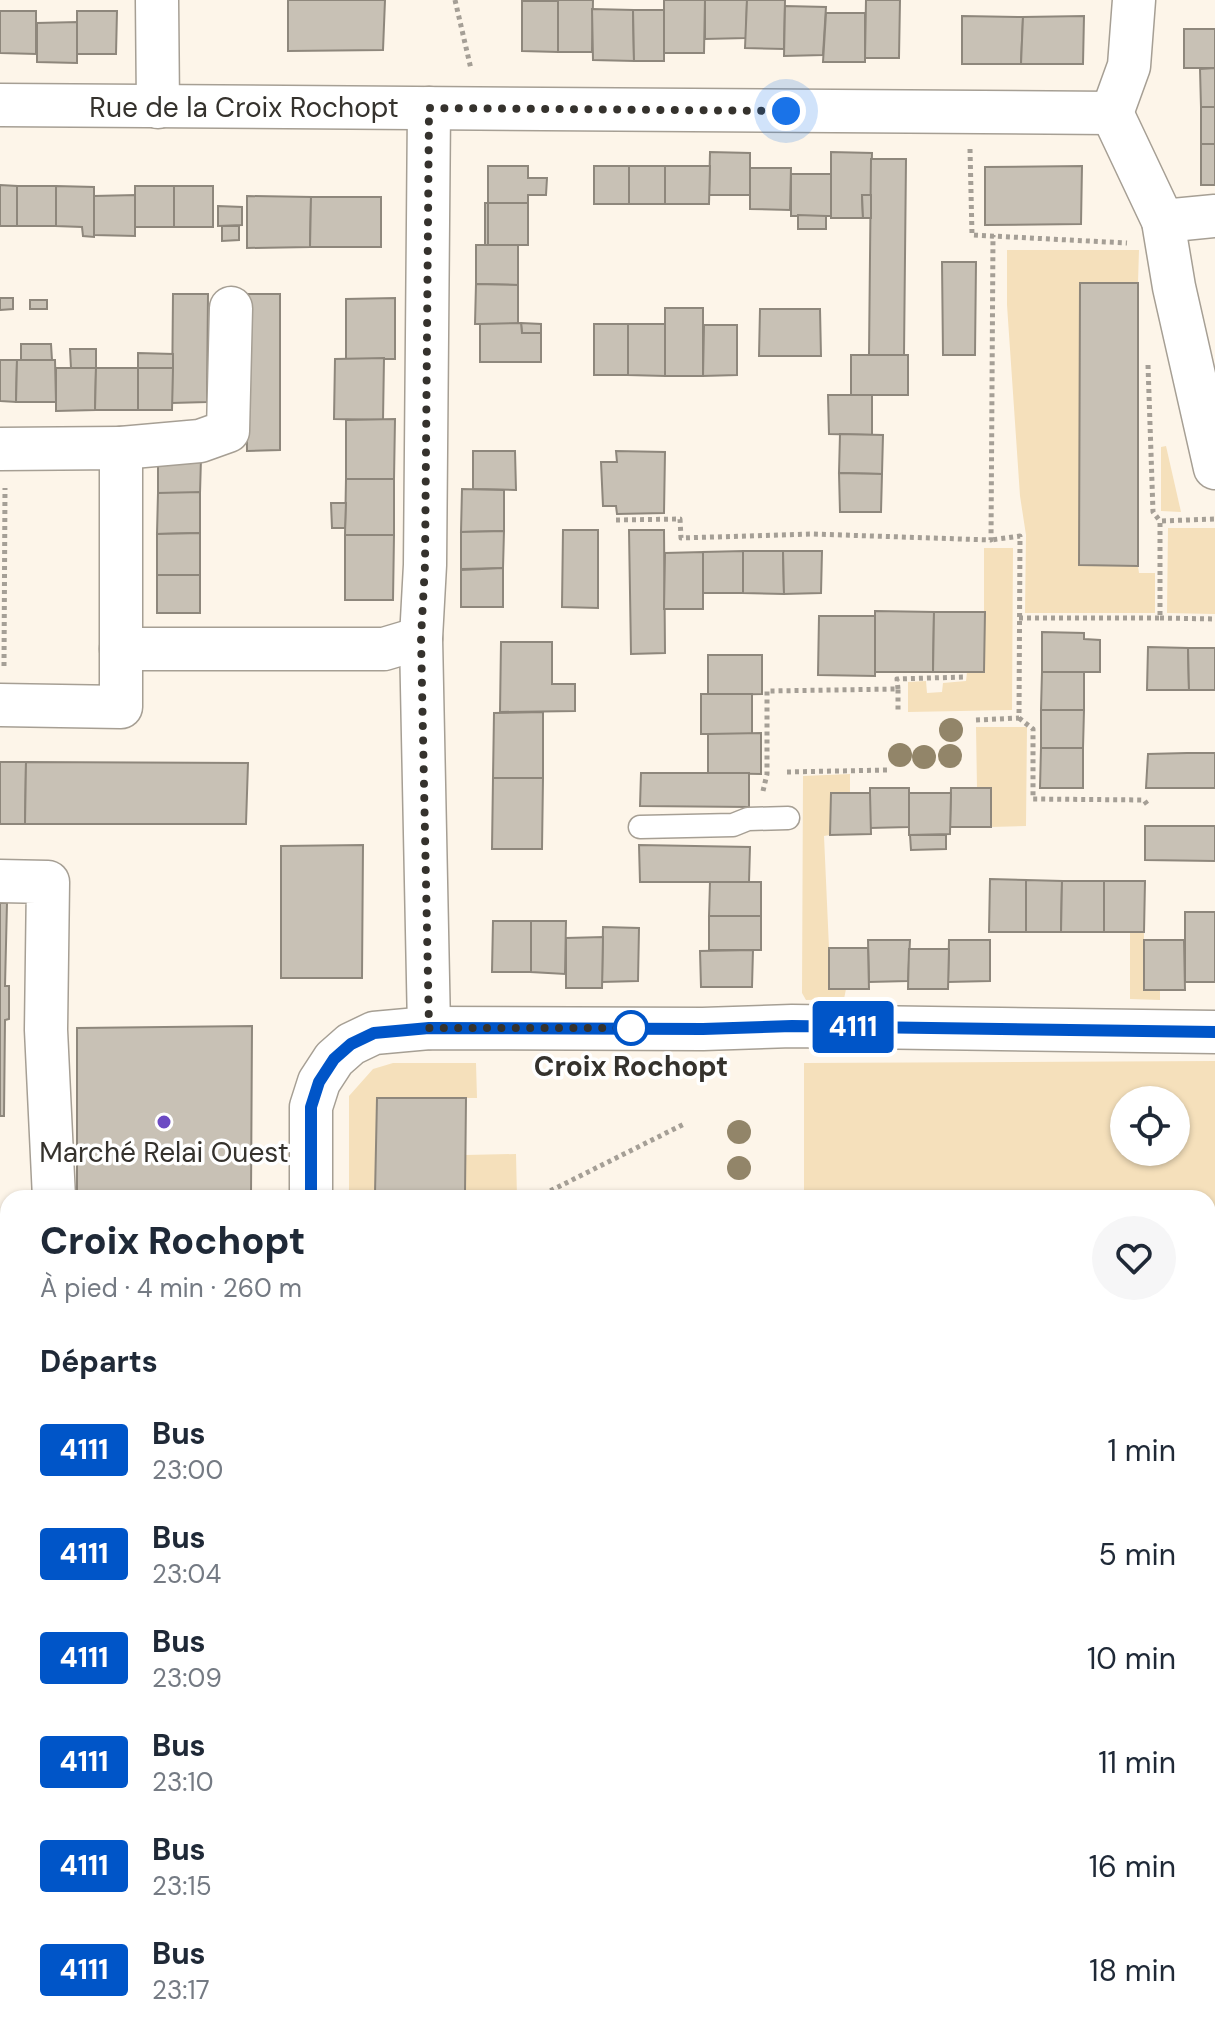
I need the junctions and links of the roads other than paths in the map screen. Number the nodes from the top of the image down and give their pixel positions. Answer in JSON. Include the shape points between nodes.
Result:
{"nodes":[{"id":1,"x":157,"y":0,"type":"edge"},
{"id":2,"x":1134,"y":0,"type":"edge"},
{"id":3,"x":0,"y":105,"type":"edge"},
{"id":4,"x":158,"y":107,"type":"junction"},
{"id":5,"x":429,"y":108,"type":"junction"},
{"id":6,"x":1112,"y":113,"type":"junction"},
{"id":7,"x":1215,"y":216,"type":"edge"},
{"id":8,"x":1165,"y":233,"type":"junction"},
{"id":9,"x":231,"y":308,"type":"dead end"},
{"id":10,"x":121,"y":448,"type":"junction"},
{"id":11,"x":2,"y":463,"type":"edge"},
{"id":12,"x":1215,"y":468,"type":"edge"},
{"id":13,"x":421,"y":638,"type":"junction"},
{"id":14,"x":121,"y":649,"type":"junction"},
{"id":15,"x":2,"y":690,"type":"edge"},
{"id":16,"x":788,"y":818,"type":"dead end"},
{"id":17,"x":640,"y":827,"type":"dead end"},
{"id":18,"x":0,"y":881,"type":"edge"},
{"id":19,"x":429,"y":1028,"type":"junction"},
{"id":20,"x":1215,"y":1032,"type":"edge"},
{"id":21,"x":54,"y":1190,"type":"edge"},
{"id":22,"x":311,"y":1190,"type":"edge"}],
"edges":[{"from":1,"to":4,"type":"street"},
{"from":2,"to":6,"type":"street","via":[[1129,66]]},
{"from":3,"to":4,"type":"street","name":"Rue de la Croix Rochopt"},
{"from":4,"to":5,"type":"street","name":"Rue de la Croix Rochopt"},
{"from":5,"to":6,"type":"street","name":"Rue de la Croix Rochopt"},
{"from":5,"to":13,"type":"street"},
{"from":6,"to":8,"type":"street"},
{"from":7,"to":8,"type":"street"},
{"from":8,"to":12,"type":"street"},
{"from":9,"to":10,"type":"street","via":[[228,431],[200,441]]},
{"from":10,"to":11,"type":"street"},
{"from":10,"to":14,"type":"street"},
{"from":13,"to":14,"type":"street","via":[[314,663]]},
{"from":13,"to":19,"type":"street"},
{"from":14,"to":15,"type":"street","via":[[121,707]]},
{"from":16,"to":17,"type":"lane"},
{"from":18,"to":21,"type":"street","via":[[48,882],[46,1030]]},
{"from":19,"to":20,"type":"street"},
{"from":19,"to":22,"type":"street","via":[[374,1033],[334,1059],[311,1107]]}]}
